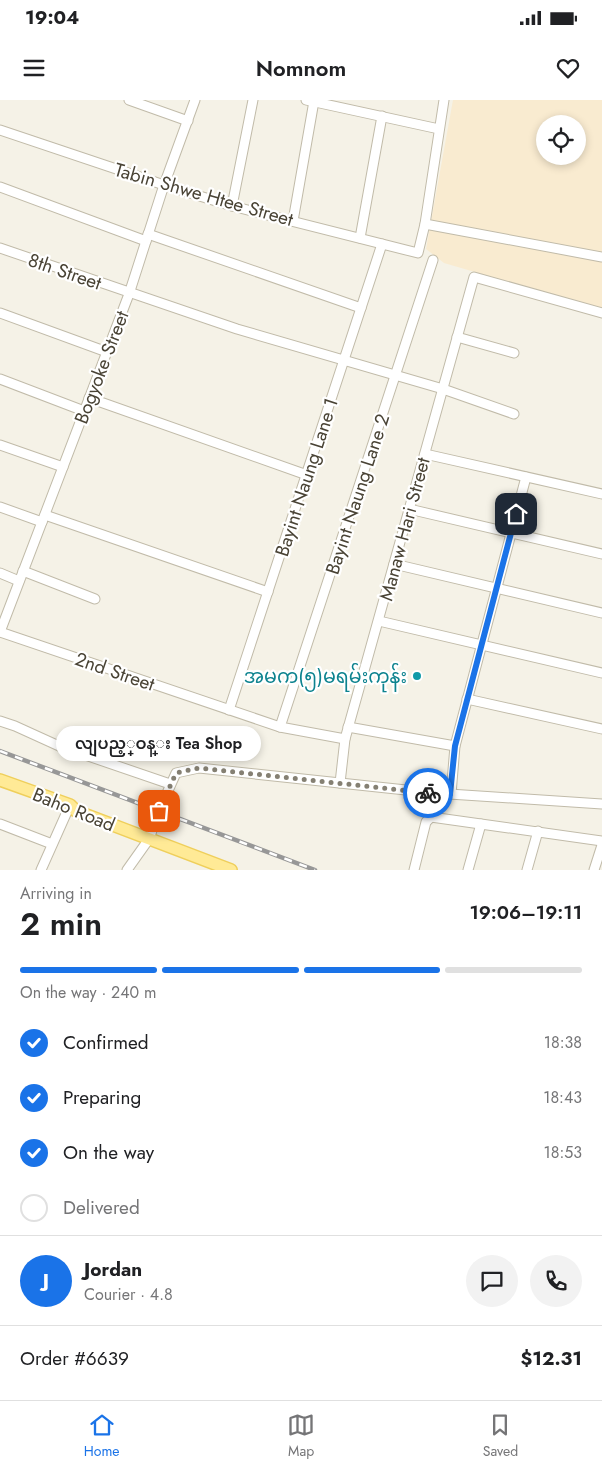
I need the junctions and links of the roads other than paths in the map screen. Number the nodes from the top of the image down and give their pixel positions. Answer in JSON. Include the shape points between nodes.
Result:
{"nodes":[{"id":1,"x":129,"y":100,"type":"edge"},
{"id":2,"x":195,"y":100,"type":"edge"},
{"id":3,"x":253,"y":100,"type":"edge"},
{"id":4,"x":310,"y":100,"type":"edge"},
{"id":5,"x":444,"y":100,"type":"edge"},
{"id":6,"x":382,"y":116,"type":"junction"},
{"id":7,"x":188,"y":121,"type":"junction"},
{"id":8,"x":439,"y":129,"type":"junction"},
{"id":9,"x":0,"y":130,"type":"edge"},
{"id":10,"x":164,"y":185,"type":"junction"},
{"id":11,"x":0,"y":187,"type":"edge"},
{"id":12,"x":232,"y":206,"type":"junction"},
{"id":13,"x":294,"y":221,"type":"junction"},
{"id":14,"x":425,"y":224,"type":"junction"},
{"id":15,"x":147,"y":238,"type":"junction"},
{"id":16,"x":360,"y":238,"type":"junction"},
{"id":17,"x":382,"y":244,"type":"junction"},
{"id":18,"x":0,"y":248,"type":"edge"},
{"id":19,"x":602,"y":257,"type":"edge"},
{"id":20,"x":433,"y":260,"type":"dead end"},
{"id":21,"x":129,"y":294,"type":"junction"},
{"id":22,"x":361,"y":308,"type":"junction"},
{"id":23,"x":0,"y":313,"type":"edge"},
{"id":24,"x":602,"y":313,"type":"edge"},
{"id":25,"x":457,"y":337,"type":"junction"},
{"id":26,"x":107,"y":352,"type":"junction"},
{"id":27,"x":514,"y":353,"type":"dead end"},
{"id":28,"x":344,"y":360,"type":"junction"},
{"id":29,"x":396,"y":374,"type":"junction"},
{"id":30,"x":0,"y":379,"type":"edge"},
{"id":31,"x":443,"y":389,"type":"junction"},
{"id":32,"x":89,"y":398,"type":"junction"},
{"id":33,"x":84,"y":411,"type":"junction"},
{"id":34,"x":514,"y":414,"type":"dead end"},
{"id":35,"x":0,"y":445,"type":"edge"},
{"id":36,"x":424,"y":454,"type":"junction"},
{"id":37,"x":63,"y":467,"type":"junction"},
{"id":38,"x":306,"y":474,"type":"junction"},
{"id":39,"x":526,"y":477,"type":"junction"},
{"id":40,"x":602,"y":494,"type":"edge"},
{"id":41,"x":0,"y":507,"type":"edge"},
{"id":42,"x":409,"y":509,"type":"junction"},
{"id":43,"x":43,"y":518,"type":"junction"},
{"id":44,"x":511,"y":533,"type":"junction"},
{"id":45,"x":602,"y":554,"type":"edge"},
{"id":46,"x":394,"y":564,"type":"junction"},
{"id":47,"x":23,"y":571,"type":"junction"},
{"id":48,"x":0,"y":574,"type":"edge"},
{"id":49,"x":19,"y":581,"type":"junction"},
{"id":50,"x":497,"y":588,"type":"junction"},
{"id":51,"x":268,"y":592,"type":"junction"},
{"id":52,"x":96,"y":599,"type":"dead end"},
{"id":53,"x":602,"y":613,"type":"edge"},
{"id":54,"x":379,"y":621,"type":"junction"},
{"id":55,"x":0,"y":632,"type":"edge"},
{"id":56,"x":481,"y":645,"type":"junction"},
{"id":57,"x":602,"y":673,"type":"edge"},
{"id":58,"x":467,"y":699,"type":"junction"},
{"id":59,"x":230,"y":710,"type":"junction"},
{"id":60,"x":0,"y":721,"type":"edge"},
{"id":61,"x":280,"y":727,"type":"junction"},
{"id":62,"x":348,"y":727,"type":"junction"},
{"id":63,"x":602,"y":729,"type":"edge"},
{"id":64,"x":345,"y":739,"type":"junction"},
{"id":65,"x":455,"y":746,"type":"junction"},
{"id":66,"x":0,"y":780,"type":"edge"},
{"id":67,"x":340,"y":783,"type":"junction"},
{"id":68,"x":170,"y":785,"type":"junction"},
{"id":69,"x":434,"y":793,"type":"junction"},
{"id":70,"x":450,"y":794,"type":"junction"},
{"id":71,"x":602,"y":804,"type":"edge"},
{"id":72,"x":70,"y":805,"type":"junction"},
{"id":73,"x":431,"y":817,"type":"junction"},
{"id":74,"x":0,"y":824,"type":"edge"},
{"id":75,"x":480,"y":824,"type":"junction"},
{"id":76,"x":538,"y":832,"type":"junction"},
{"id":77,"x":150,"y":836,"type":"junction"},
{"id":78,"x":602,"y":840,"type":"edge"},
{"id":79,"x":52,"y":844,"type":"junction"},
{"id":80,"x":602,"y":846,"type":"edge"},
{"id":81,"x":41,"y":870,"type":"edge"},
{"id":82,"x":127,"y":870,"type":"edge"},
{"id":83,"x":231,"y":870,"type":"edge"},
{"id":84,"x":414,"y":870,"type":"edge"},
{"id":85,"x":468,"y":870,"type":"edge"},
{"id":86,"x":527,"y":870,"type":"edge"},
{"id":87,"x":594,"y":870,"type":"edge"}],
"edges":[{"from":1,"to":7,"type":"street"},
{"from":2,"to":7,"type":"street","name":"Bogyoke Street"},
{"from":3,"to":12,"type":"street"},
{"from":4,"to":6,"type":"street"},
{"from":4,"to":13,"type":"street"},
{"from":5,"to":8,"type":"street"},
{"from":6,"to":8,"type":"street"},
{"from":6,"to":16,"type":"street"},
{"from":7,"to":10,"type":"street","name":"Bogyoke Street"},
{"from":8,"to":14,"type":"street"},
{"from":9,"to":10,"type":"street","name":"Tabin Shwe Htee Street"},
{"from":10,"to":12,"type":"street","name":"Tabin Shwe Htee Street"},
{"from":10,"to":15,"type":"street","name":"Bogyoke Street"},
{"from":11,"to":15,"type":"street"},
{"from":12,"to":13,"type":"street","name":"Tabin Shwe Htee Street"},
{"from":13,"to":16,"type":"street","name":"Tabin Shwe Htee Street"},
{"from":14,"to":17,"type":"street","name":"Tabin Shwe Htee Street","via":[[418,253]]},
{"from":14,"to":19,"type":"street"},
{"from":15,"to":21,"type":"street","name":"Bogyoke Street"},
{"from":15,"to":22,"type":"street"},
{"from":16,"to":17,"type":"street","name":"Tabin Shwe Htee Street"},
{"from":17,"to":22,"type":"street","name":"Bayint Naung Lane 1"},
{"from":18,"to":21,"type":"street","name":"8th Street"},
{"from":20,"to":29,"type":"street","name":"Bayint Naung Lane 2"},
{"from":21,"to":26,"type":"street","name":"Bogyoke Street"},
{"from":21,"to":28,"type":"street","name":"8th Street","via":[[237,330]]},
{"from":22,"to":28,"type":"street","name":"Bayint Naung Lane 1"},
{"from":23,"to":26,"type":"street"},
{"from":24,"to":25,"type":"street","name":"Manaw Hari Street","via":[[474,277]]},
{"from":25,"to":27,"type":"street"},
{"from":25,"to":31,"type":"street","name":"Manaw Hari Street"},
{"from":26,"to":32,"type":"street","name":"Bogyoke Street"},
{"from":28,"to":29,"type":"street","name":"8th Street"},
{"from":28,"to":38,"type":"street","name":"Bayint Naung Lane 1"},
{"from":29,"to":31,"type":"street","name":"8th Street"},
{"from":29,"to":61,"type":"street","name":"Bayint Naung Lane 2"},
{"from":30,"to":33,"type":"street"},
{"from":31,"to":34,"type":"street","name":"8th Street"},
{"from":31,"to":36,"type":"street","name":"Manaw Hari Street"},
{"from":32,"to":33,"type":"street","name":"Bogyoke Street"},
{"from":32,"to":38,"type":"street"},
{"from":33,"to":37,"type":"street","name":"Bogyoke Street"},
{"from":35,"to":37,"type":"street"},
{"from":36,"to":39,"type":"street"},
{"from":36,"to":42,"type":"street","name":"Manaw Hari Street"},
{"from":37,"to":43,"type":"street","name":"Bogyoke Street"},
{"from":38,"to":51,"type":"street","name":"Bayint Naung Lane 1"},
{"from":39,"to":40,"type":"street"},
{"from":39,"to":44,"type":"street"},
{"from":41,"to":43,"type":"street"},
{"from":42,"to":44,"type":"street"},
{"from":42,"to":46,"type":"street","name":"Manaw Hari Street"},
{"from":43,"to":47,"type":"street","name":"Bogyoke Street"},
{"from":43,"to":51,"type":"street"},
{"from":44,"to":45,"type":"street"},
{"from":44,"to":50,"type":"street"},
{"from":46,"to":50,"type":"street"},
{"from":46,"to":54,"type":"street","name":"Manaw Hari Street"},
{"from":47,"to":49,"type":"street","name":"Bogyoke Street"},
{"from":47,"to":52,"type":"street"},
{"from":48,"to":49,"type":"street"},
{"from":49,"to":55,"type":"street","name":"Bogyoke Street"},
{"from":50,"to":53,"type":"street"},
{"from":50,"to":56,"type":"street"},
{"from":51,"to":59,"type":"street","name":"Bayint Naung Lane 1"},
{"from":54,"to":56,"type":"street"},
{"from":54,"to":62,"type":"street","name":"Manaw Hari Street"},
{"from":55,"to":59,"type":"street","name":"2nd Street"},
{"from":56,"to":57,"type":"street"},
{"from":56,"to":58,"type":"street"},
{"from":58,"to":63,"type":"street"},
{"from":58,"to":65,"type":"street"},
{"from":59,"to":61,"type":"street","name":"2nd Street"},
{"from":60,"to":68,"type":"street","via":[[59,746]]},
{"from":61,"to":64,"type":"street","name":"2nd Street"},
{"from":62,"to":64,"type":"street","name":"Manaw Hari Street"},
{"from":62,"to":65,"type":"street"},
{"from":64,"to":67,"type":"street","name":"Manaw Hari Street"},
{"from":65,"to":70,"type":"street"},
{"from":66,"to":72,"type":"main road","name":"Baho Road"},
{"from":67,"to":68,"type":"street","via":[[199,768],[176,773]]},
{"from":67,"to":69,"type":"street"},
{"from":68,"to":77,"type":"street"},
{"from":69,"to":70,"type":"street"},
{"from":69,"to":73,"type":"street"},
{"from":70,"to":71,"type":"street"},
{"from":72,"to":77,"type":"main road","name":"Baho Road","via":[[76,811]]},
{"from":72,"to":79,"type":"street"},
{"from":73,"to":75,"type":"street"},
{"from":73,"to":84,"type":"street","via":[[426,822]]},
{"from":74,"to":79,"type":"street"},
{"from":75,"to":76,"type":"street"},
{"from":75,"to":85,"type":"street"},
{"from":76,"to":78,"type":"street"},
{"from":76,"to":86,"type":"street"},
{"from":77,"to":82,"type":"street"},
{"from":77,"to":83,"type":"main road","name":"Baho Road","via":[[203,861],[209,860]]},
{"from":79,"to":81,"type":"street"},
{"from":80,"to":87,"type":"street"}]}
